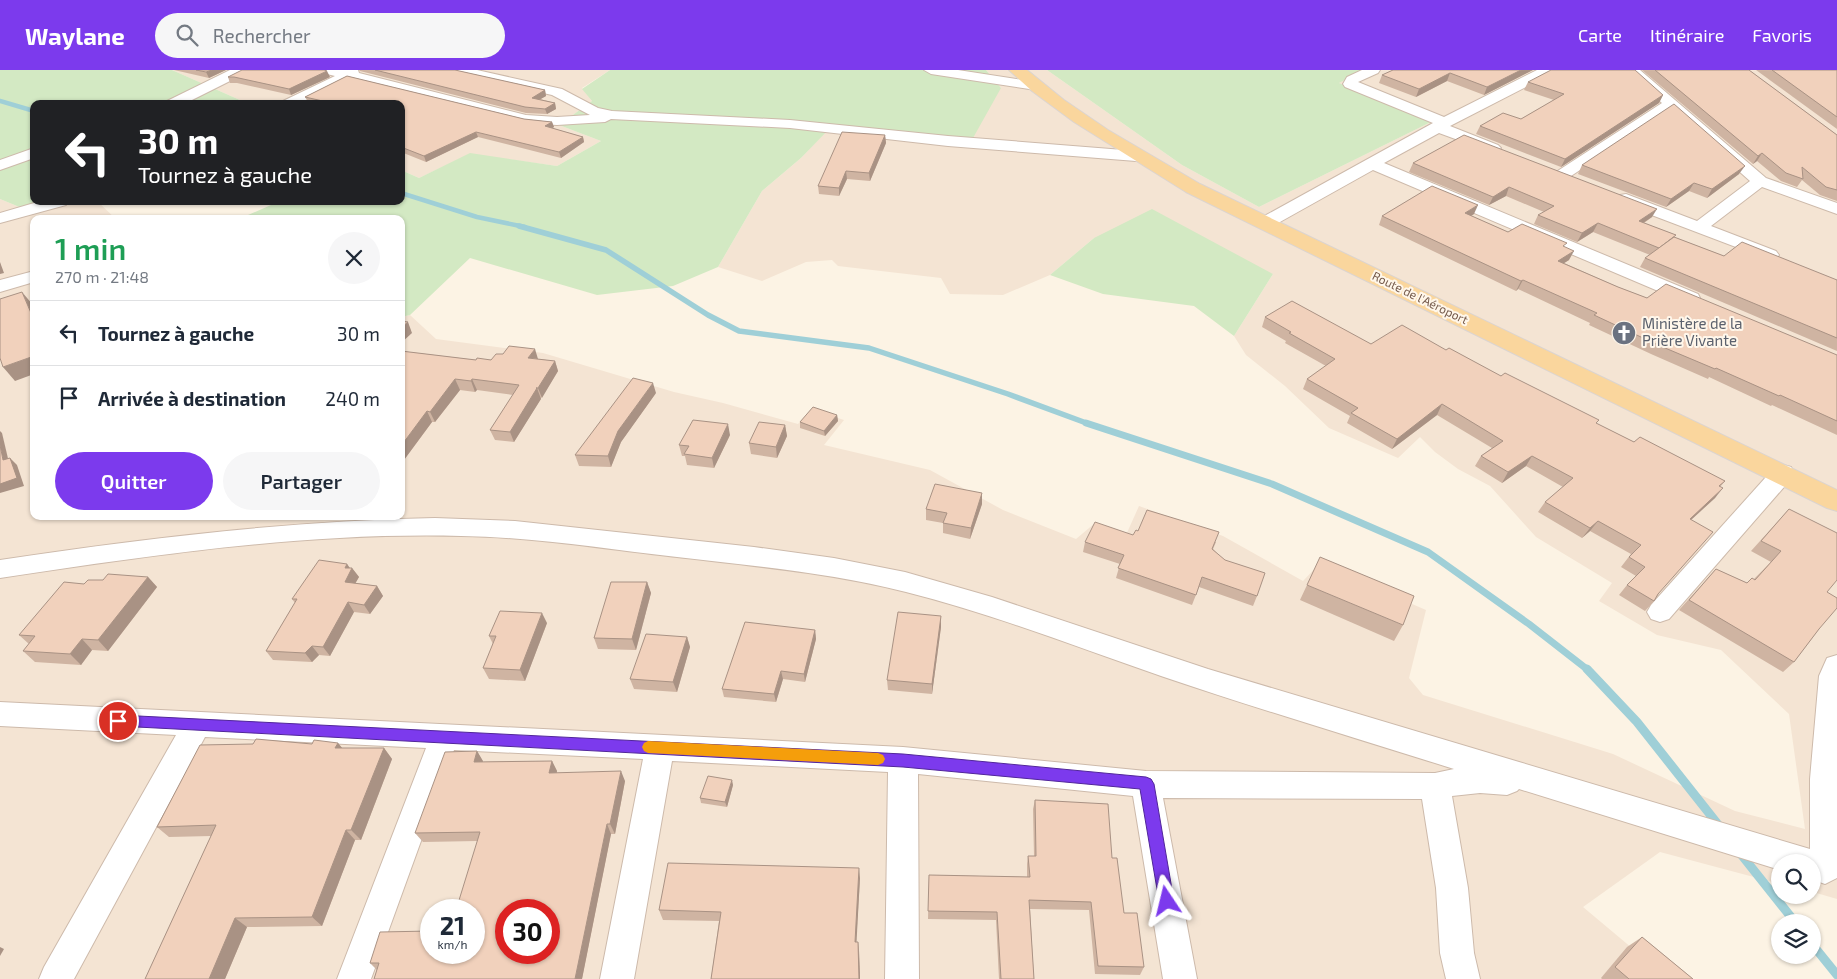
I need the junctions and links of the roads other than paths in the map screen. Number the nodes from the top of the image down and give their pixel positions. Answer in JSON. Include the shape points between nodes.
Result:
{"nodes":[{"id":1,"x":241,"y":70,"type":"edge"},
{"id":2,"x":328,"y":70,"type":"edge"},
{"id":3,"x":459,"y":70,"type":"edge"},
{"id":4,"x":931,"y":70,"type":"edge"},
{"id":5,"x":1017,"y":70,"type":"edge"},
{"id":6,"x":1374,"y":70,"type":"edge"},
{"id":7,"x":1548,"y":70,"type":"edge"},
{"id":8,"x":1632,"y":70,"type":"edge"},
{"id":9,"x":352,"y":72,"type":"edge"},
{"id":10,"x":1036,"y":86,"type":"junction"},
{"id":11,"x":180,"y":100,"type":"edge"},
{"id":12,"x":296,"y":100,"type":"edge"},
{"id":13,"x":1670,"y":104,"type":"junction"},
{"id":14,"x":623,"y":116,"type":"junction"},
{"id":15,"x":1442,"y":125,"type":"junction"},
{"id":16,"x":30,"y":154,"type":"edge"},
{"id":17,"x":1509,"y":154,"type":"edge"},
{"id":18,"x":1136,"y":156,"type":"junction"},
{"id":19,"x":1373,"y":164,"type":"junction"},
{"id":20,"x":0,"y":165,"type":"edge"},
{"id":21,"x":1544,"y":168,"type":"edge"},
{"id":22,"x":1562,"y":175,"type":"junction"},
{"id":23,"x":1760,"y":181,"type":"junction"},
{"id":24,"x":1580,"y":182,"type":"edge"},
{"id":25,"x":1608,"y":192,"type":"edge"},
{"id":26,"x":46,"y":205,"type":"edge"},
{"id":27,"x":1837,"y":209,"type":"edge"},
{"id":28,"x":0,"y":218,"type":"edge"},
{"id":29,"x":1265,"y":223,"type":"junction"},
{"id":30,"x":1699,"y":228,"type":"junction"},
{"id":31,"x":1782,"y":260,"type":"edge"},
{"id":32,"x":30,"y":277,"type":"edge"},
{"id":33,"x":0,"y":286,"type":"edge"},
{"id":34,"x":1710,"y":306,"type":"edge"},
{"id":35,"x":1783,"y":473,"type":"junction"},
{"id":36,"x":1837,"y":501,"type":"edge"},
{"id":37,"x":0,"y":569,"type":"edge"},
{"id":38,"x":1660,"y":612,"type":"dead end"},
{"id":39,"x":1837,"y":666,"type":"edge"},
{"id":40,"x":0,"y":714,"type":"edge"},
{"id":41,"x":197,"y":725,"type":"junction"},
{"id":42,"x":445,"y":736,"type":"junction"},
{"id":43,"x":660,"y":748,"type":"junction"},
{"id":44,"x":903,"y":760,"type":"junction"},
{"id":45,"x":1146,"y":784,"type":"junction"},
{"id":46,"x":1435,"y":786,"type":"junction"},
{"id":47,"x":1585,"y":796,"type":"junction"},
{"id":48,"x":1777,"y":854,"type":"edge"},
{"id":49,"x":1821,"y":854,"type":"edge"},
{"id":50,"x":56,"y":979,"type":"edge"},
{"id":51,"x":354,"y":979,"type":"edge"},
{"id":52,"x":617,"y":979,"type":"edge"},
{"id":53,"x":902,"y":979,"type":"edge"},
{"id":54,"x":1180,"y":979,"type":"edge"},
{"id":55,"x":1463,"y":979,"type":"edge"}],
"edges":[{"from":1,"to":11,"type":"street"},
{"from":2,"to":9,"type":"street"},
{"from":3,"to":14,"type":"street","via":[[557,92],[593,111]]},
{"from":4,"to":10,"type":"street"},
{"from":5,"to":10,"type":"main road","name":"Route de l'Aéroport"},
{"from":6,"to":15,"type":"street","via":[[1350,84]]},
{"from":7,"to":15,"type":"street"},
{"from":8,"to":13,"type":"street"},
{"from":9,"to":12,"type":"street"},
{"from":9,"to":14,"type":"street","via":[[526,119]]},
{"from":10,"to":18,"type":"main road","name":"Route de l'Aéroport"},
{"from":13,"to":22,"type":"street"},
{"from":13,"to":23,"type":"street"},
{"from":14,"to":18,"type":"street","via":[[790,124]]},
{"from":15,"to":17,"type":"street"},
{"from":15,"to":19,"type":"street"},
{"from":16,"to":20,"type":"street"},
{"from":18,"to":29,"type":"main road","name":"Route de l'Aéroport"},
{"from":19,"to":29,"type":"street"},
{"from":19,"to":34,"type":"street"},
{"from":21,"to":22,"type":"street"},
{"from":22,"to":24,"type":"street"},
{"from":23,"to":27,"type":"street"},
{"from":23,"to":30,"type":"street"},
{"from":25,"to":30,"type":"street"},
{"from":26,"to":28,"type":"street"},
{"from":29,"to":35,"type":"main road","name":"Route de l'Aéroport"},
{"from":30,"to":31,"type":"street"},
{"from":32,"to":33,"type":"street"},
{"from":35,"to":36,"type":"main road","name":"Route de l'Aéroport"},
{"from":35,"to":38,"type":"street"},
{"from":37,"to":47,"type":"street","via":[[247,536],[440,526],[572,534],[798,561],[938,590],[1203,678]]},
{"from":39,"to":49,"type":"street","via":[[1833,676]]},
{"from":40,"to":41,"type":"street"},
{"from":41,"to":42,"type":"street"},
{"from":41,"to":50,"type":"street"},
{"from":42,"to":43,"type":"street"},
{"from":42,"to":51,"type":"street"},
{"from":43,"to":44,"type":"street"},
{"from":43,"to":52,"type":"street"},
{"from":44,"to":45,"type":"street"},
{"from":44,"to":53,"type":"street"},
{"from":45,"to":46,"type":"street"},
{"from":45,"to":54,"type":"street"},
{"from":46,"to":47,"type":"street","via":[[1460,780],[1490,779]]},
{"from":46,"to":55,"type":"street"},
{"from":47,"to":48,"type":"street"}]}
